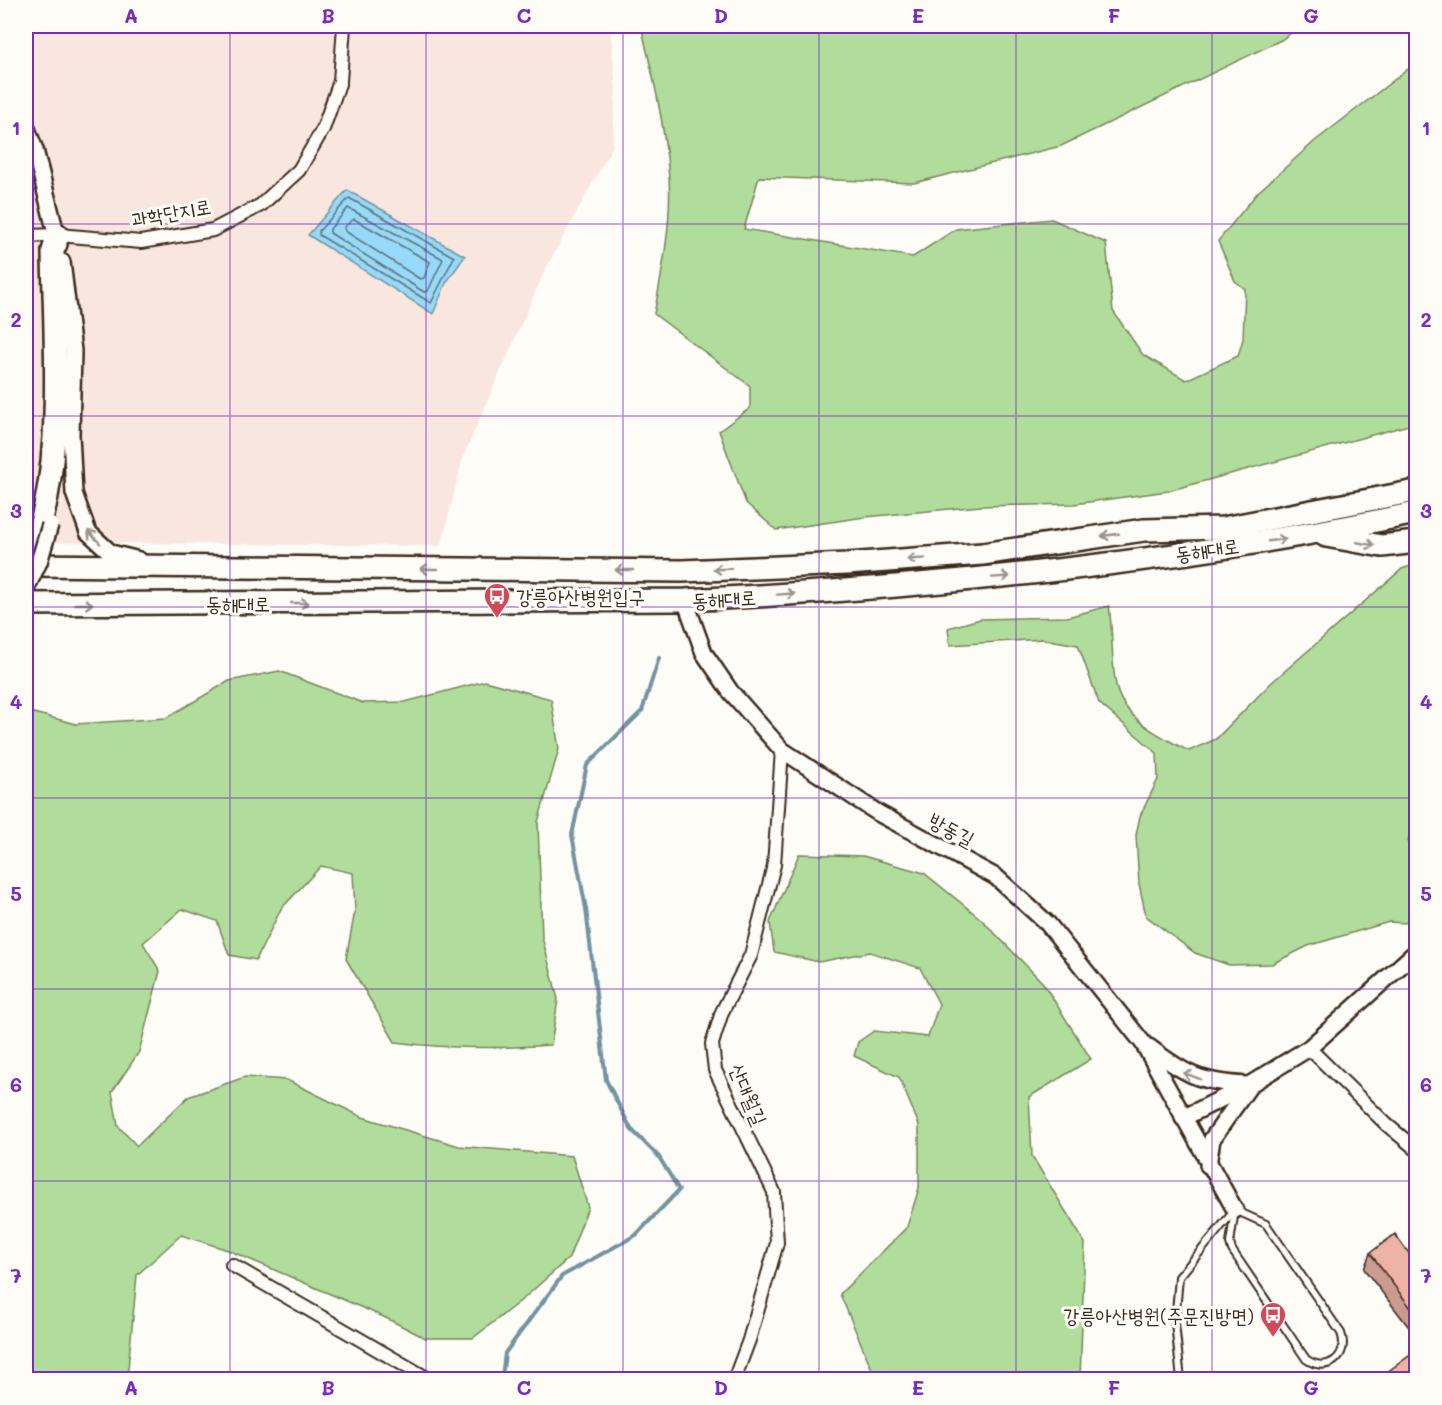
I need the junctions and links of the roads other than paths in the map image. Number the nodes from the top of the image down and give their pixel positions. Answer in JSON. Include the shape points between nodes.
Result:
{"nodes":[{"id":1,"x":344,"y":26,"type":"edge"},
{"id":2,"x":26,"y":126,"type":"edge"},
{"id":3,"x":26,"y":236,"type":"edge"},
{"id":4,"x":57,"y":245,"type":"junction"},
{"id":5,"x":1416,"y":476,"type":"edge"},
{"id":6,"x":1416,"y":491,"type":"edge"},
{"id":7,"x":1416,"y":513,"type":"edge"},
{"id":8,"x":39,"y":527,"type":"edge"},
{"id":9,"x":1144,"y":530,"type":"junction"},
{"id":10,"x":1317,"y":534,"type":"junction"},
{"id":11,"x":1416,"y":542,"type":"edge"},
{"id":12,"x":26,"y":564,"type":"edge"},
{"id":13,"x":250,"y":568,"type":"junction"},
{"id":14,"x":682,"y":571,"type":"junction"},
{"id":15,"x":26,"y":589,"type":"edge"},
{"id":16,"x":685,"y":600,"type":"junction"},
{"id":17,"x":26,"y":604,"type":"edge"},
{"id":18,"x":782,"y":750,"type":"junction"},
{"id":19,"x":1416,"y":952,"type":"edge"},
{"id":20,"x":1143,"y":1043,"type":"junction"},
{"id":21,"x":1309,"y":1048,"type":"junction"},
{"id":22,"x":1249,"y":1085,"type":"junction"},
{"id":23,"x":1183,"y":1118,"type":"junction"},
{"id":24,"x":1416,"y":1149,"type":"edge"},
{"id":25,"x":1208,"y":1165,"type":"junction"},
{"id":26,"x":1235,"y":1210,"type":"junction"},
{"id":27,"x":232,"y":1265,"type":"dead end"},
{"id":28,"x":1182,"y":1378,"type":"edge"},
{"id":29,"x":430,"y":1380,"type":"edge"},
{"id":30,"x":734,"y":1380,"type":"edge"}],
"edges":[{"from":1,"to":4,"type":"street","name":"과학단지로","via":[[340,81],[323,129],[299,170],[261,205],[213,230],[141,242]]},
{"from":2,"to":4,"type":"street"},
{"from":3,"to":4,"type":"street","name":"과학단지로"},
{"from":4,"to":8,"type":"highway","via":[[40,387]]},
{"from":13,"to":4,"type":"street","one_way":true,"via":[[144,561],[111,553],[88,532],[75,493],[71,435],[73,351]]},
{"from":5,"to":9,"type":"highway","via":[[1267,510]]},
{"from":6,"to":9,"type":"highway","name":"동해대로","via":[[1223,528]]},
{"from":7,"to":10,"type":"highway","name":"동해대로"},
{"from":8,"to":12,"type":"highway"},
{"from":8,"to":15,"type":"street","bridge":true,"via":[[39,562]]},
{"from":9,"to":14,"type":"highway","name":"동해대로","one_way":true,"via":[[982,554]]},
{"from":10,"to":11,"type":"highway","one_way":true,"via":[[1382,546]]},
{"from":16,"to":10,"type":"highway","name":"동해대로","one_way":true,"via":[[1015,576]]},
{"from":12,"to":13,"type":"highway","name":"동해대로"},
{"from":14,"to":13,"type":"highway","name":"동해대로","one_way":true},
{"from":14,"to":16,"type":"highway"},
{"from":17,"to":16,"type":"highway","name":"동해대로","one_way":true},
{"from":16,"to":18,"type":"street","name":"방동길","via":[[704,653],[730,691]]},
{"from":18,"to":20,"type":"street","name":"방동길","via":[[878,813],[996,877],[1048,924]]},
{"from":18,"to":30,"type":"street","name":"산대월길","via":[[774,865],[751,955],[722,1012],[712,1044],[715,1070],[774,1192],[777,1242]]},
{"from":19,"to":21,"type":"street"},
{"from":22,"to":20,"type":"street","one_way":true,"via":[[1210,1083],[1180,1071]]},
{"from":20,"to":23,"type":"street","name":"방동길"},
{"from":21,"to":22,"type":"street"},
{"from":21,"to":24,"type":"street"},
{"from":22,"to":23,"type":"street"},
{"from":22,"to":25,"type":"street","via":[[1212,1139]]},
{"from":23,"to":25,"type":"street","name":"방동길"},
{"from":25,"to":26,"type":"street","name":"방동길"},
{"from":26,"to":26,"type":"lane","via":[[1232,1250],[1306,1359],[1318,1365],[1332,1363],[1344,1347],[1341,1333],[1266,1224]]},
{"from":26,"to":28,"type":"lane","via":[[1179,1277],[1175,1323]]},
{"from":27,"to":29,"type":"street"}]}
